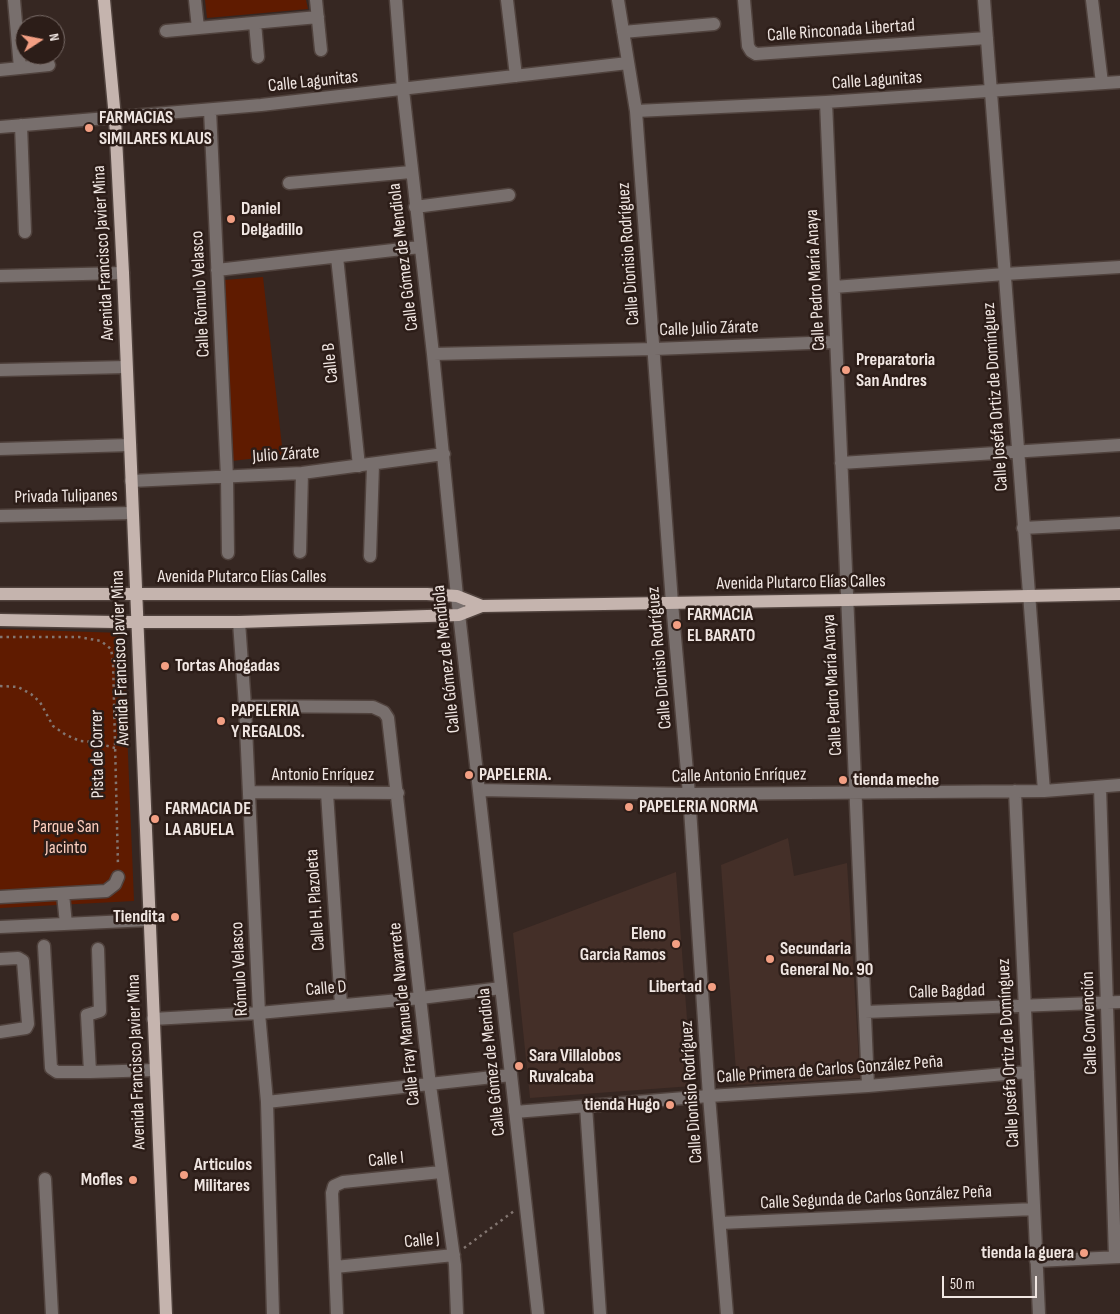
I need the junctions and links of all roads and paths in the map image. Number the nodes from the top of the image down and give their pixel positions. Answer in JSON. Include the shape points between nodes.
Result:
{"nodes":[{"id":1,"x":14,"y":0,"type":"edge"},
{"id":2,"x":104,"y":0,"type":"edge"},
{"id":3,"x":195,"y":0,"type":"edge"},
{"id":4,"x":316,"y":0,"type":"edge"},
{"id":5,"x":396,"y":0,"type":"edge"},
{"id":6,"x":507,"y":0,"type":"edge"},
{"id":7,"x":618,"y":0,"type":"edge"},
{"id":8,"x":744,"y":0,"type":"edge"},
{"id":9,"x":984,"y":0,"type":"edge"},
{"id":10,"x":1092,"y":0,"type":"edge"},
{"id":11,"x":318,"y":17,"type":"junction"},
{"id":12,"x":255,"y":23,"type":"junction"},
{"id":13,"x":714,"y":24,"type":"dead end"},
{"id":14,"x":198,"y":28,"type":"junction"},
{"id":15,"x":166,"y":31,"type":"dead end"},
{"id":16,"x":623,"y":32,"type":"junction"},
{"id":17,"x":987,"y":38,"type":"junction"},
{"id":18,"x":321,"y":50,"type":"dead end"},
{"id":19,"x":258,"y":57,"type":"dead end"},
{"id":20,"x":628,"y":63,"type":"junction"},
{"id":21,"x":49,"y":65,"type":"dead end"},
{"id":22,"x":20,"y":68,"type":"junction"},
{"id":23,"x":0,"y":70,"type":"edge"},
{"id":24,"x":516,"y":76,"type":"junction"},
{"id":25,"x":1120,"y":82,"type":"edge"},
{"id":26,"x":1102,"y":83,"type":"junction"},
{"id":27,"x":402,"y":90,"type":"junction"},
{"id":28,"x":991,"y":92,"type":"junction"},
{"id":29,"x":826,"y":102,"type":"junction"},
{"id":30,"x":210,"y":110,"type":"junction"},
{"id":31,"x":636,"y":111,"type":"junction"},
{"id":32,"x":115,"y":118,"type":"junction"},
{"id":33,"x":21,"y":125,"type":"junction"},
{"id":34,"x":0,"y":127,"type":"edge"},
{"id":35,"x":411,"y":172,"type":"junction"},
{"id":36,"x":289,"y":184,"type":"dead end"},
{"id":37,"x":509,"y":196,"type":"dead end"},
{"id":38,"x":416,"y":206,"type":"junction"},
{"id":39,"x":25,"y":232,"type":"dead end"},
{"id":40,"x":420,"y":247,"type":"junction"},
{"id":41,"x":337,"y":257,"type":"junction"},
{"id":42,"x":1120,"y":267,"type":"edge"},
{"id":43,"x":217,"y":270,"type":"junction"},
{"id":44,"x":122,"y":273,"type":"junction"},
{"id":45,"x":1005,"y":274,"type":"junction"},
{"id":46,"x":0,"y":276,"type":"edge"},
{"id":47,"x":834,"y":287,"type":"junction"},
{"id":48,"x":836,"y":342,"type":"junction"},
{"id":49,"x":654,"y":349,"type":"junction"},
{"id":50,"x":433,"y":354,"type":"junction"},
{"id":51,"x":126,"y":367,"type":"junction"},
{"id":52,"x":0,"y":370,"type":"edge"},
{"id":53,"x":1120,"y":445,"type":"edge"},
{"id":54,"x":130,"y":446,"type":"junction"},
{"id":55,"x":0,"y":449,"type":"edge"},
{"id":56,"x":1019,"y":452,"type":"junction"},
{"id":57,"x":444,"y":454,"type":"junction"},
{"id":58,"x":841,"y":463,"type":"junction"},
{"id":59,"x":373,"y":465,"type":"junction"},
{"id":60,"x":359,"y":466,"type":"junction"},
{"id":61,"x":302,"y":473,"type":"junction"},
{"id":62,"x":227,"y":477,"type":"junction"},
{"id":63,"x":131,"y":481,"type":"junction"},
{"id":64,"x":132,"y":513,"type":"junction"},
{"id":65,"x":0,"y":516,"type":"edge"},
{"id":66,"x":1120,"y":523,"type":"edge"},
{"id":67,"x":1023,"y":528,"type":"junction"},
{"id":68,"x":300,"y":552,"type":"dead end"},
{"id":69,"x":228,"y":553,"type":"dead end"},
{"id":70,"x":370,"y":556,"type":"dead end"},
{"id":71,"x":0,"y":594,"type":"edge"},
{"id":72,"x":136,"y":594,"type":"junction"},
{"id":73,"x":1120,"y":594,"type":"edge"},
{"id":74,"x":457,"y":596,"type":"junction"},
{"id":75,"x":1029,"y":596,"type":"junction"},
{"id":76,"x":847,"y":600,"type":"junction"},
{"id":77,"x":672,"y":603,"type":"junction"},
{"id":78,"x":482,"y":606,"type":"junction"},
{"id":79,"x":459,"y":615,"type":"junction"},
{"id":80,"x":0,"y":620,"type":"edge"},
{"id":81,"x":137,"y":622,"type":"junction"},
{"id":82,"x":239,"y":622,"type":"junction"},
{"id":83,"x":0,"y":637,"type":"edge"},
{"id":84,"x":0,"y":686,"type":"edge"},
{"id":85,"x":245,"y":706,"type":"junction"},
{"id":86,"x":115,"y":748,"type":"junction"},
{"id":87,"x":1120,"y":784,"type":"edge"},
{"id":88,"x":1100,"y":787,"type":"junction"},
{"id":89,"x":479,"y":790,"type":"junction"},
{"id":90,"x":1015,"y":791,"type":"junction"},
{"id":91,"x":1044,"y":791,"type":"junction"},
{"id":92,"x":249,"y":792,"type":"junction"},
{"id":93,"x":327,"y":792,"type":"junction"},
{"id":94,"x":856,"y":792,"type":"junction"},
{"id":95,"x":398,"y":793,"type":"junction"},
{"id":96,"x":689,"y":794,"type":"junction"},
{"id":97,"x":118,"y":877,"type":"joint"},
{"id":98,"x":64,"y":894,"type":"junction"},
{"id":99,"x":0,"y":897,"type":"edge"},
{"id":100,"x":149,"y":920,"type":"junction"},
{"id":101,"x":66,"y":924,"type":"junction"},
{"id":102,"x":0,"y":927,"type":"edge"},
{"id":103,"x":44,"y":946,"type":"dead end"},
{"id":104,"x":98,"y":949,"type":"dead end"},
{"id":105,"x":0,"y":959,"type":"edge"},
{"id":106,"x":501,"y":988,"type":"junction"},
{"id":107,"x":421,"y":998,"type":"junction"},
{"id":108,"x":1107,"y":1002,"type":"junction"},
{"id":109,"x":1120,"y":1002,"type":"edge"},
{"id":110,"x":341,"y":1006,"type":"junction"},
{"id":111,"x":1025,"y":1006,"type":"junction"},
{"id":112,"x":865,"y":1012,"type":"junction"},
{"id":113,"x":259,"y":1013,"type":"junction"},
{"id":114,"x":153,"y":1019,"type":"junction"},
{"id":115,"x":3,"y":1031,"type":"edge"},
{"id":116,"x":155,"y":1070,"type":"junction"},
{"id":117,"x":90,"y":1072,"type":"junction"},
{"id":118,"x":1028,"y":1072,"type":"junction"},
{"id":119,"x":511,"y":1075,"type":"junction"},
{"id":120,"x":430,"y":1085,"type":"junction"},
{"id":121,"x":868,"y":1086,"type":"junction"},
{"id":122,"x":709,"y":1096,"type":"junction"},
{"id":123,"x":268,"y":1102,"type":"junction"},
{"id":124,"x":586,"y":1106,"type":"junction"},
{"id":125,"x":515,"y":1112,"type":"junction"},
{"id":126,"x":441,"y":1172,"type":"junction"},
{"id":127,"x":46,"y":1179,"type":"dead end"},
{"id":128,"x":526,"y":1203,"type":"junction"},
{"id":129,"x":1034,"y":1209,"type":"junction"},
{"id":130,"x":720,"y":1223,"type":"junction"},
{"id":131,"x":454,"y":1255,"type":"junction"},
{"id":132,"x":1118,"y":1257,"type":"edge"},
{"id":133,"x":1036,"y":1261,"type":"junction"},
{"id":134,"x":335,"y":1268,"type":"junction"},
{"id":135,"x":52,"y":1314,"type":"edge"},
{"id":136,"x":166,"y":1314,"type":"edge"},
{"id":137,"x":273,"y":1314,"type":"edge"},
{"id":138,"x":337,"y":1314,"type":"edge"},
{"id":139,"x":458,"y":1314,"type":"edge"},
{"id":140,"x":538,"y":1314,"type":"edge"},
{"id":141,"x":600,"y":1314,"type":"edge"},
{"id":142,"x":727,"y":1314,"type":"edge"},
{"id":143,"x":1039,"y":1314,"type":"edge"}],
"edges":[{"from":1,"to":22,"type":"street"},
{"from":2,"to":32,"type":"main road","name":"Avenida Francisco Javier Mina"},
{"from":3,"to":14,"type":"street"},
{"from":4,"to":11,"type":"street"},
{"from":5,"to":27,"type":"street","name":"Calle Gómez de Mendiola"},
{"from":6,"to":24,"type":"street"},
{"from":7,"to":16,"type":"street","name":"Calle Dionisio Rodríguez"},
{"from":8,"to":17,"type":"street","name":"Calle Rinconada Libertad","via":[[748,46],[756,54]]},
{"from":9,"to":17,"type":"street","name":"Calle Joséfa Ortiz de Domínguez"},
{"from":10,"to":26,"type":"street"},
{"from":11,"to":12,"type":"street"},
{"from":11,"to":18,"type":"street"},
{"from":12,"to":14,"type":"street"},
{"from":12,"to":19,"type":"street"},
{"from":13,"to":16,"type":"street"},
{"from":14,"to":15,"type":"street"},
{"from":16,"to":20,"type":"street","name":"Calle Dionisio Rodríguez"},
{"from":17,"to":28,"type":"street","name":"Calle Joséfa Ortiz de Domínguez"},
{"from":20,"to":24,"type":"street","name":"Calle Lagunitas"},
{"from":20,"to":31,"type":"street","name":"Calle Dionisio Rodríguez"},
{"from":21,"to":22,"type":"street"},
{"from":22,"to":23,"type":"street"},
{"from":24,"to":27,"type":"street","name":"Calle Lagunitas"},
{"from":25,"to":26,"type":"street","name":"Calle Lagunitas"},
{"from":26,"to":28,"type":"street","name":"Calle Lagunitas"},
{"from":27,"to":30,"type":"street","name":"Calle Lagunitas"},
{"from":27,"to":35,"type":"street","name":"Calle Gómez de Mendiola"},
{"from":28,"to":29,"type":"street","name":"Calle Lagunitas"},
{"from":28,"to":45,"type":"street","name":"Calle Joséfa Ortiz de Domínguez"},
{"from":29,"to":31,"type":"street","name":"Calle Lagunitas"},
{"from":29,"to":47,"type":"street","name":"Calle Pedro María Anaya"},
{"from":30,"to":32,"type":"street","name":"Calle Lagunitas"},
{"from":30,"to":43,"type":"street","name":"Calle Rómulo Velasco"},
{"from":31,"to":49,"type":"street","name":"Calle Dionisio Rodríguez"},
{"from":32,"to":33,"type":"street","name":"Calle Lagunitas"},
{"from":32,"to":44,"type":"main road","name":"Avenida Francisco Javier Mina"},
{"from":33,"to":34,"type":"street","name":"Calle Lagunitas"},
{"from":33,"to":39,"type":"street"},
{"from":35,"to":36,"type":"street"},
{"from":35,"to":38,"type":"street","name":"Calle Gómez de Mendiola"},
{"from":37,"to":38,"type":"street"},
{"from":38,"to":40,"type":"street","name":"Calle Gómez de Mendiola"},
{"from":40,"to":41,"type":"street"},
{"from":40,"to":50,"type":"street","name":"Calle Gómez de Mendiola"},
{"from":41,"to":43,"type":"street"},
{"from":41,"to":60,"type":"street","name":"Calle B"},
{"from":42,"to":45,"type":"street"},
{"from":43,"to":62,"type":"street","name":"Calle Rómulo Velasco"},
{"from":44,"to":46,"type":"street"},
{"from":44,"to":51,"type":"main road","name":"Avenida Francisco Javier Mina"},
{"from":45,"to":47,"type":"street"},
{"from":45,"to":56,"type":"street","name":"Calle Joséfa Ortiz de Domínguez"},
{"from":47,"to":48,"type":"street","name":"Calle Pedro María Anaya"},
{"from":48,"to":49,"type":"street","name":"Calle Julio Zárate"},
{"from":48,"to":58,"type":"street","name":"Calle Pedro María Anaya"},
{"from":49,"to":50,"type":"street","name":"Calle Julio Zárate"},
{"from":49,"to":77,"type":"street","name":"Calle Dionisio Rodríguez"},
{"from":50,"to":57,"type":"street","name":"Calle Gómez de Mendiola"},
{"from":51,"to":52,"type":"street"},
{"from":51,"to":54,"type":"main road","name":"Avenida Francisco Javier Mina"},
{"from":53,"to":56,"type":"street"},
{"from":54,"to":55,"type":"street"},
{"from":54,"to":63,"type":"main road","name":"Avenida Francisco Javier Mina"},
{"from":56,"to":58,"type":"street"},
{"from":56,"to":67,"type":"street","name":"Calle Joséfa Ortiz de Domínguez"},
{"from":57,"to":59,"type":"street","name":"Julio Zárate"},
{"from":57,"to":74,"type":"street","name":"Calle Gómez de Mendiola"},
{"from":58,"to":76,"type":"street","name":"Calle Pedro María Anaya"},
{"from":59,"to":60,"type":"street","name":"Julio Zárate"},
{"from":59,"to":70,"type":"street"},
{"from":60,"to":61,"type":"street","name":"Julio Zárate"},
{"from":61,"to":62,"type":"street","name":"Julio Zárate"},
{"from":61,"to":68,"type":"street"},
{"from":62,"to":63,"type":"street","name":"Julio Zárate"},
{"from":62,"to":69,"type":"street","name":"Calle Rómulo Velasco"},
{"from":63,"to":64,"type":"main road","name":"Avenida Francisco Javier Mina"},
{"from":64,"to":65,"type":"street","name":"Privada Tulipanes"},
{"from":64,"to":72,"type":"main road","name":"Avenida Francisco Javier Mina"},
{"from":66,"to":67,"type":"street"},
{"from":67,"to":75,"type":"street","name":"Calle Joséfa Ortiz de Domínguez"},
{"from":71,"to":72,"type":"main road","name":"Avenida Plutarco Elías Calles"},
{"from":72,"to":74,"type":"main road","name":"Avenida Plutarco Elías Calles"},
{"from":72,"to":81,"type":"main road","name":"Avenida Francisco Javier Mina"},
{"from":73,"to":75,"type":"main road","name":"Avenida Plutarco Elías Calles"},
{"from":74,"to":78,"type":"main road","name":"Avenida Plutarco Elías Calles"},
{"from":74,"to":79,"type":"street","name":"Calle Gómez de Mendiola"},
{"from":75,"to":76,"type":"main road","name":"Avenida Plutarco Elías Calles"},
{"from":75,"to":91,"type":"street","name":"Calle Joséfa Ortiz de Domínguez"},
{"from":76,"to":77,"type":"main road","name":"Avenida Plutarco Elías Calles"},
{"from":76,"to":94,"type":"street","name":"Calle Pedro María Anaya"},
{"from":77,"to":78,"type":"main road","name":"Avenida Plutarco Elías Calles"},
{"from":77,"to":96,"type":"street","name":"Calle Dionisio Rodríguez"},
{"from":78,"to":79,"type":"main road","name":"Avenida Plutarco Elías Calles"},
{"from":79,"to":82,"type":"main road","name":"Avenida Plutarco Elías Calles"},
{"from":79,"to":89,"type":"street","name":"Calle Gómez de Mendiola"},
{"from":80,"to":81,"type":"main road","name":"Avenida Plutarco Elías Calles"},
{"from":81,"to":82,"type":"main road","name":"Avenida Plutarco Elías Calles"},
{"from":81,"to":100,"type":"main road","name":"Avenida Francisco Javier Mina"},
{"from":82,"to":85,"type":"street","name":"Rómulo Velasco"},
{"from":83,"to":86,"type":"path","name":"Pista de Correr","via":[[79,637],[108,645],[113,661]]},
{"from":84,"to":86,"type":"path","via":[[18,687],[31,694],[40,702],[53,726],[66,735]]},
{"from":85,"to":92,"type":"street","name":"Rómulo Velasco"},
{"from":85,"to":95,"type":"street","name":"Calle Fray Manuel de Navarrete","via":[[373,707],[384,712],[390,724]]},
{"from":86,"to":97,"type":"path","name":"Pista de Correr"},
{"from":87,"to":88,"type":"street","name":"Calle Antonio Enríquez"},
{"from":88,"to":91,"type":"street","name":"Calle Antonio Enríquez"},
{"from":88,"to":108,"type":"street","name":"Calle Convención"},
{"from":89,"to":96,"type":"street","name":"Calle Antonio Enríquez"},
{"from":89,"to":106,"type":"street","name":"Calle Gómez de Mendiola"},
{"from":90,"to":91,"type":"street","name":"Calle Antonio Enríquez"},
{"from":90,"to":94,"type":"street","name":"Calle Antonio Enríquez"},
{"from":90,"to":111,"type":"street","name":"Calle Joséfa Ortiz de Domínguez"},
{"from":92,"to":93,"type":"street","name":"Antonio Enríquez"},
{"from":92,"to":113,"type":"street","name":"Rómulo Velasco"},
{"from":93,"to":95,"type":"street","name":"Antonio Enríquez"},
{"from":93,"to":110,"type":"street","name":"Calle H. Plazoleta"},
{"from":94,"to":96,"type":"street","name":"Calle Antonio Enríquez"},
{"from":94,"to":112,"type":"street","name":"Calle Pedro María Anaya"},
{"from":95,"to":107,"type":"street","name":"Calle Fray Manuel de Navarrete"},
{"from":96,"to":122,"type":"street","name":"Calle Dionisio Rodríguez"},
{"from":97,"to":98,"type":"street","via":[[115,884],[106,890]]},
{"from":98,"to":99,"type":"street"},
{"from":98,"to":101,"type":"street"},
{"from":100,"to":101,"type":"street"},
{"from":100,"to":114,"type":"main road","name":"Avenida Francisco Javier Mina"},
{"from":101,"to":102,"type":"street"},
{"from":103,"to":117,"type":"street","via":[[51,1068],[57,1072]]},
{"from":104,"to":117,"type":"street","via":[[100,1010],[87,1015]]},
{"from":105,"to":115,"type":"street","via":[[23,960],[28,1027]]},
{"from":106,"to":107,"type":"street","name":"Calle D"},
{"from":106,"to":119,"type":"street","name":"Calle Gómez de Mendiola"},
{"from":107,"to":110,"type":"street","name":"Calle D"},
{"from":107,"to":120,"type":"street","name":"Calle Fray Manuel de Navarrete"},
{"from":108,"to":109,"type":"street","name":"Calle Bagdad"},
{"from":108,"to":111,"type":"street","name":"Calle Bagdad"},
{"from":108,"to":132,"type":"street","name":"Calle Convención"},
{"from":110,"to":113,"type":"street","name":"Calle D"},
{"from":111,"to":112,"type":"street","name":"Calle Bagdad"},
{"from":111,"to":118,"type":"street","name":"Calle Joséfa Ortiz de Domínguez"},
{"from":112,"to":121,"type":"street","name":"Calle Pedro María Anaya"},
{"from":113,"to":114,"type":"street","name":"Calle D"},
{"from":113,"to":123,"type":"street","name":"Rómulo Velasco"},
{"from":114,"to":116,"type":"main road","name":"Avenida Francisco Javier Mina"},
{"from":116,"to":117,"type":"street"},
{"from":116,"to":136,"type":"main road","name":"Avenida Francisco Javier Mina"},
{"from":118,"to":121,"type":"street","name":"Calle Primera de Carlos González Peña"},
{"from":118,"to":129,"type":"street","name":"Calle Joséfa Ortiz de Domínguez"},
{"from":119,"to":120,"type":"street"},
{"from":119,"to":125,"type":"street","name":"Calle Gómez de Mendiola"},
{"from":120,"to":123,"type":"street"},
{"from":120,"to":126,"type":"street","name":"Calle Fray Manuel de Navarrete"},
{"from":121,"to":122,"type":"street","name":"Calle Primera de Carlos González Peña"},
{"from":122,"to":124,"type":"street","name":"Calle Primera de Carlos González Peña"},
{"from":122,"to":130,"type":"street","name":"Calle Dionisio Rodríguez"},
{"from":123,"to":137,"type":"street","name":"Rómulo Velasco"},
{"from":124,"to":125,"type":"street","name":"Calle Primera de Carlos González Peña"},
{"from":124,"to":141,"type":"street"},
{"from":125,"to":128,"type":"street","name":"Calle Gómez de Mendiola"},
{"from":126,"to":131,"type":"street","name":"Calle Fray Manuel de Navarrete"},
{"from":126,"to":134,"type":"street","name":"Calle I","via":[[343,1182],[334,1186]]},
{"from":127,"to":135,"type":"street"},
{"from":128,"to":131,"type":"path","name":"Calle J"},
{"from":128,"to":140,"type":"street","name":"Calle Gómez de Mendiola"},
{"from":129,"to":130,"type":"street","name":"Calle Segunda de Carlos González Peña"},
{"from":129,"to":133,"type":"street","name":"Calle Joséfa Ortiz de Domínguez"},
{"from":130,"to":142,"type":"street","name":"Calle Dionisio Rodríguez"},
{"from":131,"to":134,"type":"street","name":"Calle J"},
{"from":131,"to":139,"type":"street","name":"Calle Fray Manuel de Navarrete"},
{"from":132,"to":133,"type":"street"},
{"from":133,"to":143,"type":"street","name":"Calle Joséfa Ortiz de Domínguez"},
{"from":134,"to":138,"type":"street"}]}
